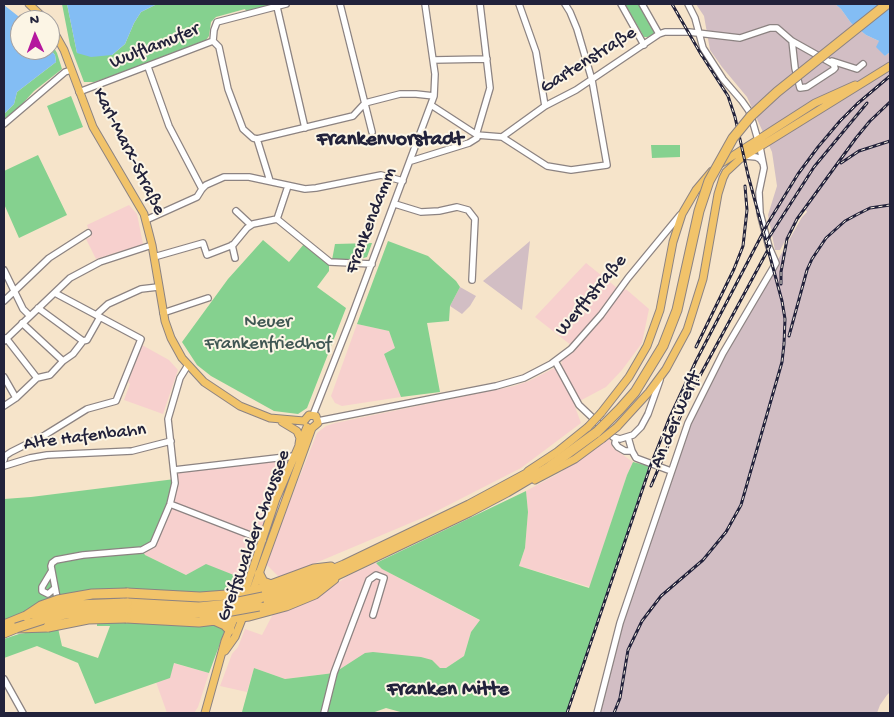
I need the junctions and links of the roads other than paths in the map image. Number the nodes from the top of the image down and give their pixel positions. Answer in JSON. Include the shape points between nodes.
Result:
{"nodes":[{"id":1,"x":286,"y":4,"type":"edge"},
{"id":2,"x":340,"y":4,"type":"edge"},
{"id":3,"x":425,"y":4,"type":"edge"},
{"id":4,"x":480,"y":4,"type":"edge"},
{"id":5,"x":519,"y":4,"type":"edge"},
{"id":6,"x":565,"y":4,"type":"edge"},
{"id":7,"x":621,"y":4,"type":"edge"},
{"id":8,"x":642,"y":4,"type":"edge"},
{"id":9,"x":688,"y":4,"type":"edge"},
{"id":10,"x":887,"y":4,"type":"edge"},
{"id":11,"x":277,"y":7,"type":"junction"},
{"id":12,"x":659,"y":34,"type":"junction"},
{"id":13,"x":699,"y":34,"type":"junction"},
{"id":14,"x":213,"y":41,"type":"junction"},
{"id":15,"x":792,"y":41,"type":"junction"},
{"id":16,"x":60,"y":43,"type":"edge"},
{"id":17,"x":644,"y":45,"type":"junction"},
{"id":18,"x":487,"y":59,"type":"junction"},
{"id":19,"x":433,"y":60,"type":"junction"},
{"id":20,"x":827,"y":60,"type":"junction"},
{"id":21,"x":863,"y":64,"type":"dead end"},
{"id":22,"x":148,"y":67,"type":"junction"},
{"id":23,"x":887,"y":68,"type":"edge"},
{"id":24,"x":71,"y":70,"type":"junction"},
{"id":25,"x":592,"y":80,"type":"junction"},
{"id":26,"x":80,"y":92,"type":"junction"},
{"id":27,"x":434,"y":96,"type":"junction"},
{"id":28,"x":365,"y":104,"type":"junction"},
{"id":29,"x":432,"y":106,"type":"junction"},
{"id":30,"x":544,"y":106,"type":"junction"},
{"id":31,"x":4,"y":124,"type":"edge"},
{"id":32,"x":305,"y":128,"type":"junction"},
{"id":33,"x":372,"y":132,"type":"dead end"},
{"id":34,"x":477,"y":135,"type":"junction"},
{"id":35,"x":502,"y":137,"type":"junction"},
{"id":36,"x":258,"y":139,"type":"junction"},
{"id":37,"x":758,"y":139,"type":"junction"},
{"id":38,"x":760,"y":147,"type":"junction"},
{"id":39,"x":745,"y":156,"type":"junction"},
{"id":40,"x":411,"y":161,"type":"junction"},
{"id":41,"x":764,"y":168,"type":"junction"},
{"id":42,"x":403,"y":180,"type":"junction"},
{"id":43,"x":270,"y":181,"type":"junction"},
{"id":44,"x":288,"y":186,"type":"junction"},
{"id":45,"x":202,"y":189,"type":"junction"},
{"id":46,"x":395,"y":204,"type":"junction"},
{"id":47,"x":236,"y":211,"type":"dead end"},
{"id":48,"x":682,"y":214,"type":"junction"},
{"id":49,"x":277,"y":219,"type":"junction"},
{"id":50,"x":146,"y":220,"type":"junction"},
{"id":51,"x":251,"y":225,"type":"junction"},
{"id":52,"x":88,"y":233,"type":"dead end"},
{"id":53,"x":152,"y":245,"type":"junction"},
{"id":54,"x":232,"y":245,"type":"junction"},
{"id":55,"x":154,"y":258,"type":"junction"},
{"id":56,"x":235,"y":258,"type":"dead end"},
{"id":57,"x":372,"y":264,"type":"junction"},
{"id":58,"x":4,"y":270,"type":"edge"},
{"id":59,"x":472,"y":280,"type":"dead end"},
{"id":60,"x":158,"y":287,"type":"junction"},
{"id":61,"x":13,"y":291,"type":"junction"},
{"id":62,"x":55,"y":293,"type":"junction"},
{"id":63,"x":208,"y":298,"type":"dead end"},
{"id":64,"x":4,"y":301,"type":"edge"},
{"id":65,"x":38,"y":308,"type":"junction"},
{"id":66,"x":163,"y":313,"type":"junction"},
{"id":67,"x":30,"y":316,"type":"junction"},
{"id":68,"x":98,"y":316,"type":"junction"},
{"id":69,"x":22,"y":324,"type":"junction"},
{"id":70,"x":5,"y":340,"type":"edge"},
{"id":71,"x":83,"y":341,"type":"junction"},
{"id":72,"x":63,"y":361,"type":"junction"},
{"id":73,"x":555,"y":361,"type":"junction"},
{"id":74,"x":188,"y":365,"type":"junction"},
{"id":75,"x":666,"y":369,"type":"junction"},
{"id":76,"x":4,"y":377,"type":"edge"},
{"id":77,"x":37,"y":378,"type":"junction"},
{"id":78,"x":16,"y":398,"type":"junction"},
{"id":79,"x":4,"y":406,"type":"edge"},
{"id":80,"x":316,"y":418,"type":"junction"},
{"id":81,"x":277,"y":419,"type":"junction"},
{"id":82,"x":308,"y":425,"type":"junction"},
{"id":83,"x":599,"y":436,"type":"junction"},
{"id":84,"x":628,"y":437,"type":"junction"},
{"id":85,"x":616,"y":438,"type":"junction"},
{"id":86,"x":171,"y":441,"type":"junction"},
{"id":87,"x":299,"y":445,"type":"junction"},
{"id":88,"x":632,"y":451,"type":"junction"},
{"id":89,"x":570,"y":452,"type":"junction"},
{"id":90,"x":294,"y":456,"type":"junction"},
{"id":91,"x":4,"y":464,"type":"edge"},
{"id":92,"x":174,"y":470,"type":"junction"},
{"id":93,"x":671,"y":471,"type":"junction"},
{"id":94,"x":520,"y":476,"type":"junction"},
{"id":95,"x":508,"y":492,"type":"junction"},
{"id":96,"x":170,"y":504,"type":"junction"},
{"id":97,"x":263,"y":540,"type":"junction"},
{"id":98,"x":344,"y":565,"type":"junction"},
{"id":99,"x":52,"y":572,"type":"junction"},
{"id":100,"x":259,"y":574,"type":"junction"},
{"id":101,"x":339,"y":574,"type":"junction"},
{"id":102,"x":271,"y":585,"type":"junction"},
{"id":103,"x":54,"y":588,"type":"junction"},
{"id":104,"x":249,"y":592,"type":"junction"},
{"id":105,"x":261,"y":601,"type":"junction"},
{"id":106,"x":127,"y":606,"type":"junction"},
{"id":107,"x":373,"y":615,"type":"dead end"},
{"id":108,"x":238,"y":618,"type":"junction"},
{"id":109,"x":216,"y":621,"type":"junction"},
{"id":110,"x":4,"y":625,"type":"edge"},
{"id":111,"x":63,"y":627,"type":"dead end"},
{"id":112,"x":230,"y":630,"type":"junction"},
{"id":113,"x":4,"y":634,"type":"edge"},
{"id":114,"x":223,"y":654,"type":"junction"},
{"id":115,"x":4,"y":679,"type":"edge"},
{"id":116,"x":23,"y":713,"type":"edge"},
{"id":117,"x":205,"y":713,"type":"edge"},
{"id":118,"x":324,"y":713,"type":"edge"},
{"id":119,"x":597,"y":713,"type":"edge"}],
"edges":[{"from":1,"to":11,"type":"street","name":"Wulflamufer"},
{"from":2,"to":28,"type":"street"},
{"from":3,"to":19,"type":"street","name":"Frankendamm"},
{"from":4,"to":18,"type":"street"},
{"from":5,"to":30,"type":"street","via":[[536,52]]},
{"from":6,"to":25,"type":"street","via":[[577,29]]},
{"from":7,"to":17,"type":"street"},
{"from":8,"to":12,"type":"street"},
{"from":9,"to":13,"type":"street","name":"An der Werft","via":[[696,18]]},
{"from":10,"to":83,"type":"highway","bridge":true,"via":[[777,92],[733,138],[706,188],[677,310],[663,346],[635,392]]},
{"from":11,"to":14,"type":"street","name":"Wulflamufer","via":[[217,22]]},
{"from":11,"to":32,"type":"street"},
{"from":12,"to":13,"type":"street","name":"Gartenstraße","via":[[673,31]]},
{"from":12,"to":17,"type":"street","name":"Gartenstraße"},
{"from":13,"to":15,"type":"street","name":"Gartenstraße","via":[[740,38],[777,28]]},
{"from":13,"to":37,"type":"street","name":"An der Werft","via":[[703,48],[723,79],[749,111]]},
{"from":14,"to":22,"type":"street","name":"Wulflamufer"},
{"from":14,"to":36,"type":"street","via":[[219,47],[228,90],[243,129]]},
{"from":15,"to":20,"type":"street"},
{"from":15,"to":20,"type":"street","via":[[799,86],[807,87],[834,70],[833,64]]},
{"from":16,"to":24,"type":"main road","name":"Karl-Marx-Straße"},
{"from":17,"to":25,"type":"street","name":"Gartenstraße"},
{"from":18,"to":19,"type":"street"},
{"from":18,"to":34,"type":"street","via":[[490,88]]},
{"from":19,"to":27,"type":"street","name":"Frankendamm"},
{"from":20,"to":21,"type":"street","via":[[857,69]]},
{"from":22,"to":26,"type":"street","name":"Wulflamufer"},
{"from":22,"to":45,"type":"street","via":[[169,126]]},
{"from":23,"to":37,"type":"main road","name":"Werftstraße","via":[[824,98]]},
{"from":23,"to":38,"type":"main road"},
{"from":24,"to":26,"type":"main road","name":"Karl-Marx-Straße"},
{"from":24,"to":31,"type":"street"},
{"from":25,"to":30,"type":"street","name":"Gartenstraße"},
{"from":25,"to":35,"type":"street","via":[[607,165],[571,170],[551,167]]},
{"from":26,"to":50,"type":"main road","name":"Karl-Marx-Straße","via":[[100,141]]},
{"from":27,"to":28,"type":"street","via":[[400,94]]},
{"from":27,"to":29,"type":"street","name":"Frankendamm"},
{"from":28,"to":32,"type":"street","via":[[353,116]]},
{"from":28,"to":33,"type":"street"},
{"from":29,"to":34,"type":"street"},
{"from":29,"to":40,"type":"street","name":"Frankendamm"},
{"from":30,"to":35,"type":"street","name":"Gartenstraße"},
{"from":32,"to":36,"type":"street"},
{"from":34,"to":35,"type":"street"},
{"from":34,"to":40,"type":"street","via":[[469,142]]},
{"from":36,"to":43,"type":"street"},
{"from":37,"to":38,"type":"street","name":"An der Werft"},
{"from":37,"to":48,"type":"main road","name":"Werftstraße","via":[[709,174]]},
{"from":38,"to":39,"type":"main road"},
{"from":38,"to":41,"type":"street","name":"An der Werft"},
{"from":39,"to":41,"type":"street","via":[[760,159]]},
{"from":39,"to":75,"type":"main road","via":[[722,178],[699,295],[687,330]]},
{"from":40,"to":42,"type":"street","name":"Frankendamm"},
{"from":41,"to":93,"type":"street","name":"An der Werft","via":[[759,206],[776,263],[698,400]]},
{"from":42,"to":44,"type":"street","via":[[381,175],[316,188]]},
{"from":42,"to":46,"type":"street","name":"Frankendamm"},
{"from":43,"to":44,"type":"street"},
{"from":43,"to":45,"type":"street","via":[[224,177]]},
{"from":44,"to":49,"type":"street"},
{"from":45,"to":50,"type":"street","via":[[197,197]]},
{"from":46,"to":57,"type":"street","name":"Frankendamm"},
{"from":46,"to":59,"type":"street","via":[[421,212],[457,207],[468,210],[475,219]]},
{"from":47,"to":51,"type":"street"},
{"from":48,"to":73,"type":"street","name":"Werftstraße","via":[[601,315]]},
{"from":48,"to":94,"type":"main road","bridge":true,"via":[[650,337],[630,377],[588,427]]},
{"from":49,"to":51,"type":"street"},
{"from":49,"to":57,"type":"street","via":[[330,262]]},
{"from":50,"to":53,"type":"main road","name":"Karl-Marx-Straße"},
{"from":51,"to":54,"type":"street"},
{"from":52,"to":61,"type":"street","via":[[49,258]]},
{"from":53,"to":55,"type":"main road","name":"Karl-Marx-Straße"},
{"from":53,"to":62,"type":"street","via":[[89,267],[70,278]]},
{"from":54,"to":55,"type":"street","via":[[207,255],[203,243]]},
{"from":54,"to":56,"type":"street"},
{"from":55,"to":60,"type":"main road","name":"Karl-Marx-Straße"},
{"from":57,"to":80,"type":"street","name":"Frankendamm"},
{"from":58,"to":61,"type":"street"},
{"from":60,"to":66,"type":"main road","name":"Karl-Marx-Straße"},
{"from":60,"to":68,"type":"street","via":[[141,289],[108,304]]},
{"from":61,"to":64,"type":"street"},
{"from":61,"to":67,"type":"street"},
{"from":62,"to":65,"type":"street"},
{"from":62,"to":68,"type":"street"},
{"from":63,"to":66,"type":"street"},
{"from":65,"to":67,"type":"street"},
{"from":65,"to":71,"type":"street"},
{"from":66,"to":74,"type":"main road","name":"Karl-Marx-Straße","via":[[171,338]]},
{"from":67,"to":69,"type":"street"},
{"from":68,"to":71,"type":"street","via":[[87,340]]},
{"from":68,"to":91,"type":"street","via":[[141,339],[116,401],[87,409],[11,452],[5,456]]},
{"from":69,"to":70,"type":"street"},
{"from":69,"to":72,"type":"street"},
{"from":70,"to":77,"type":"street"},
{"from":71,"to":72,"type":"street","via":[[74,354]]},
{"from":72,"to":77,"type":"street","via":[[50,375]]},
{"from":73,"to":80,"type":"street","name":"Werftstraße","via":[[524,378],[507,383]]},
{"from":73,"to":85,"type":"street","via":[[579,405]]},
{"from":74,"to":81,"type":"main road","name":"Karl-Marx-Straße","via":[[204,382],[228,399],[257,414]]},
{"from":74,"to":86,"type":"street","via":[[180,378],[168,418]]},
{"from":75,"to":83,"type":"main road","bridge":true,"via":[[616,427]]},
{"from":75,"to":84,"type":"street","via":[[645,421],[638,432]]},
{"from":76,"to":78,"type":"street"},
{"from":77,"to":78,"type":"street"},
{"from":78,"to":79,"type":"street"},
{"from":80,"to":82,"type":"main road","via":[[317,426]]},
{"from":80,"to":82,"type":"main road","via":[[307,416]]},
{"from":81,"to":82,"type":"main road","name":"Karl-Marx-Straße"},
{"from":81,"to":87,"type":"main road","name":"Karl-Marx-Straße","via":[[298,431]]},
{"from":82,"to":87,"type":"main road","name":"Greifswalder Chaussee"},
{"from":82,"to":100,"type":"main road","name":"Greifswalder Chaussee"},
{"from":83,"to":89,"type":"highway"},
{"from":83,"to":95,"type":"main road","via":[[557,469]]},
{"from":84,"to":85,"type":"street"},
{"from":84,"to":88,"type":"street"},
{"from":85,"to":88,"type":"street","via":[[618,447]]},
{"from":86,"to":91,"type":"street","name":"Alte Hafenbahn","via":[[132,451],[39,456]]},
{"from":86,"to":92,"type":"street"},
{"from":87,"to":90,"type":"main road","name":"Greifswalder Chaussee"},
{"from":88,"to":93,"type":"street","via":[[641,461]]},
{"from":89,"to":94,"type":"highway"},
{"from":89,"to":95,"type":"highway"},
{"from":90,"to":92,"type":"street"},
{"from":90,"to":97,"type":"main road","name":"Greifswalder Chaussee"},
{"from":92,"to":96,"type":"street","via":[[175,483]]},
{"from":93,"to":119,"type":"street","name":"An der Werft","via":[[620,622]]},
{"from":94,"to":98,"type":"highway"},
{"from":95,"to":101,"type":"highway"},
{"from":96,"to":97,"type":"street"},
{"from":96,"to":99,"type":"street","via":[[153,544],[148,548],[56,560],[52,563]]},
{"from":97,"to":104,"type":"main road","name":"Greifswalder Chaussee"},
{"from":98,"to":102,"type":"highway","via":[[314,569]]},
{"from":98,"to":105,"type":"highway"},
{"from":99,"to":103,"type":"street"},
{"from":99,"to":103,"type":"street","via":[[42,591],[48,594]]},
{"from":100,"to":102,"type":"highway","via":[[263,582]]},
{"from":100,"to":104,"type":"main road","name":"Greifswalder Chaussee"},
{"from":101,"to":105,"type":"highway","via":[[291,595]]},
{"from":101,"to":108,"type":"highway","via":[[325,588],[308,597]]},
{"from":102,"to":104,"type":"highway"},
{"from":103,"to":111,"type":"street"},
{"from":104,"to":106,"type":"highway"},
{"from":104,"to":108,"type":"main road","name":"Greifswalder Chaussee"},
{"from":105,"to":106,"type":"highway","bridge":true,"via":[[181,613]]},
{"from":106,"to":109,"type":"highway","via":[[184,622]]},
{"from":106,"to":110,"type":"highway","bridge":true,"via":[[92,594],[58,600]]},
{"from":106,"to":113,"type":"highway","bridge":true,"via":[[88,619],[48,627],[16,628]]},
{"from":107,"to":118,"type":"street","via":[[384,578],[376,575],[369,580],[334,673]]},
{"from":108,"to":109,"type":"highway"},
{"from":108,"to":112,"type":"main road","name":"Greifswalder Chaussee"},
{"from":108,"to":114,"type":"main road","name":"Greifswalder Chaussee","via":[[234,637]]},
{"from":109,"to":112,"type":"highway"},
{"from":112,"to":114,"type":"main road","name":"Greifswalder Chaussee"},
{"from":114,"to":117,"type":"main road","name":"Greifswalder Chaussee"},
{"from":115,"to":116,"type":"street"}]}
